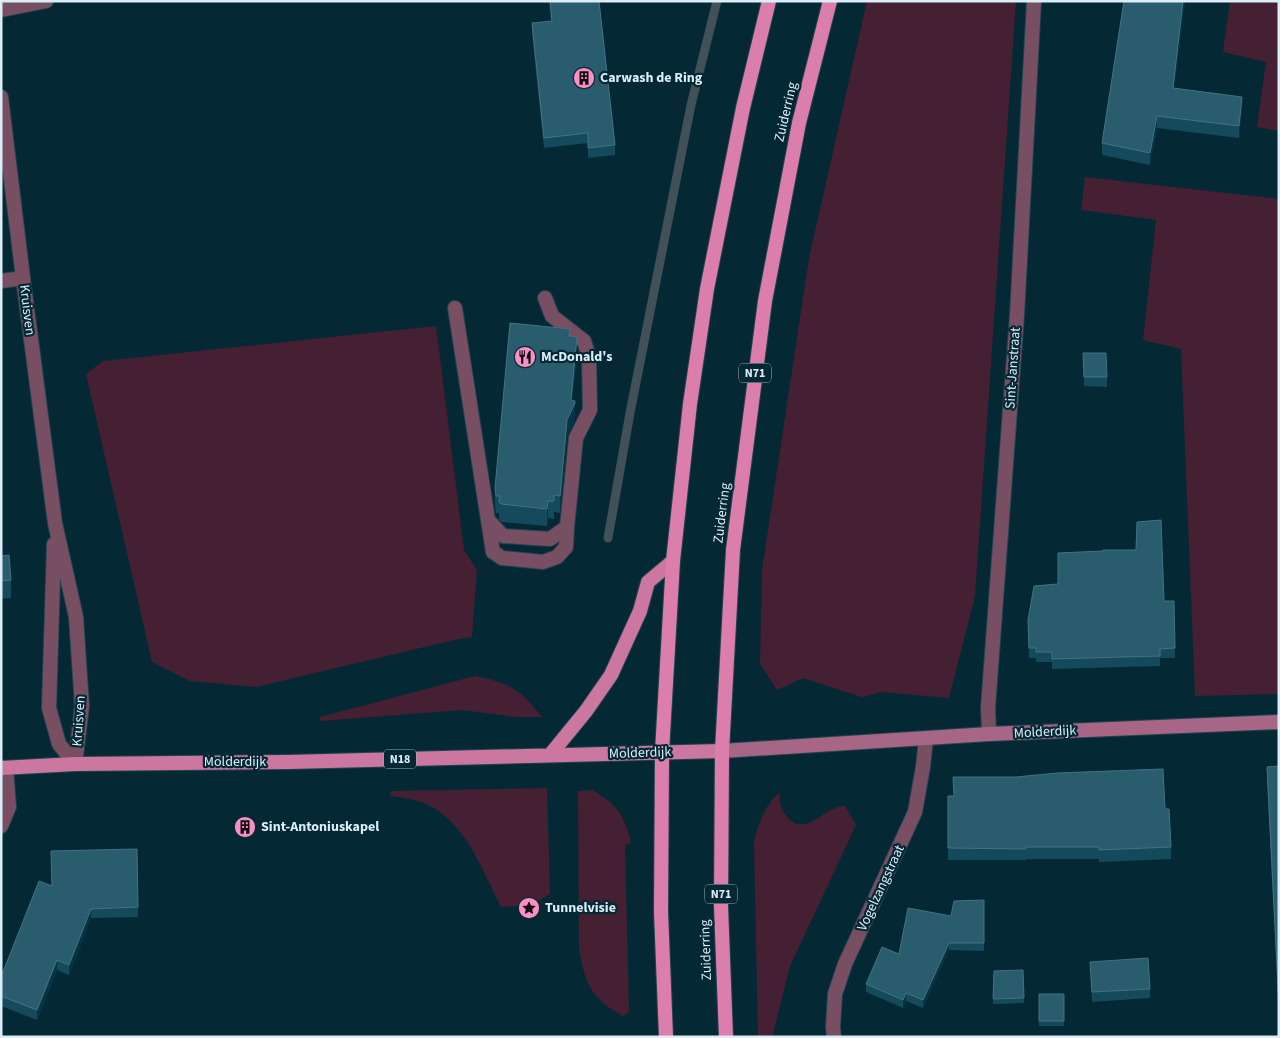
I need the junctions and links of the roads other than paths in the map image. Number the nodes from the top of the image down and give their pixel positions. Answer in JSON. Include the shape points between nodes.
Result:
{"nodes":[{"id":1,"x":46,"y":1,"type":"edge"},
{"id":2,"x":770,"y":1,"type":"edge"},
{"id":3,"x":830,"y":1,"type":"edge"},
{"id":4,"x":1034,"y":1,"type":"edge"},
{"id":5,"x":1,"y":10,"type":"edge"},
{"id":6,"x":1,"y":98,"type":"edge"},
{"id":7,"x":23,"y":278,"type":"junction"},
{"id":8,"x":1,"y":281,"type":"edge"},
{"id":9,"x":545,"y":298,"type":"dead end"},
{"id":10,"x":455,"y":308,"type":"dead end"},
{"id":11,"x":488,"y":520,"type":"junction"},
{"id":12,"x":55,"y":523,"type":"junction"},
{"id":13,"x":567,"y":527,"type":"junction"},
{"id":14,"x":673,"y":561,"type":"junction"},
{"id":15,"x":1279,"y":722,"type":"edge"},
{"id":16,"x":989,"y":734,"type":"junction"},
{"id":17,"x":926,"y":738,"type":"junction"},
{"id":18,"x":662,"y":752,"type":"junction"},
{"id":19,"x":722,"y":752,"type":"junction"},
{"id":20,"x":550,"y":755,"type":"junction"},
{"id":21,"x":75,"y":764,"type":"junction"},
{"id":22,"x":4,"y":768,"type":"edge"},
{"id":23,"x":1,"y":826,"type":"edge"},
{"id":24,"x":666,"y":1037,"type":"edge"},
{"id":25,"x":726,"y":1037,"type":"edge"},
{"id":26,"x":834,"y":1037,"type":"edge"}],
"edges":[{"from":1,"to":5,"type":"street"},
{"from":2,"to":14,"type":"highway","via":[[743,108],[707,289],[690,404]]},
{"from":3,"to":19,"type":"highway","name":"Zuiderring","number":"N71","via":[[799,123],[765,301],[734,550]]},
{"from":4,"to":16,"type":"street","name":"Sint-Janstraat","via":[[1017,315],[988,708]]},
{"from":6,"to":7,"type":"street","name":"Kruisven"},
{"from":7,"to":8,"type":"street"},
{"from":7,"to":12,"type":"street","name":"Kruisven"},
{"from":9,"to":13,"type":"street","via":[[552,316],[584,340],[589,356],[590,410],[576,438]]},
{"from":10,"to":11,"type":"street"},
{"from":11,"to":13,"type":"street","via":[[503,536],[550,539]]},
{"from":11,"to":13,"type":"street","via":[[494,552],[502,558],[543,562],[557,557],[566,547]]},
{"from":12,"to":21,"type":"street","name":"Kruisven","via":[[76,617],[82,706]]},
{"from":12,"to":21,"type":"street","name":"Kruisven","via":[[49,708],[59,744]]},
{"from":14,"to":18,"type":"highway"},
{"from":14,"to":20,"type":"main road","via":[[648,582],[640,611],[611,675]]},
{"from":15,"to":16,"type":"main road","name":"Molderdijk"},
{"from":16,"to":17,"type":"main road","name":"Molderdijk"},
{"from":17,"to":19,"type":"main road","name":"Molderdijk"},
{"from":17,"to":26,"type":"street","name":"Vogelzangstraat","via":[[915,812],[845,964],[835,994]]},
{"from":18,"to":19,"type":"main road","name":"Molderdijk","number":"N18"},
{"from":18,"to":20,"type":"main road","name":"Molderdijk","number":"N18"},
{"from":18,"to":24,"type":"highway","via":[[661,912]]},
{"from":19,"to":25,"type":"highway","name":"Zuiderring","number":"N71","via":[[721,906]]},
{"from":20,"to":21,"type":"main road","name":"Molderdijk","number":"N18"},
{"from":21,"to":22,"type":"main road","name":"Molderdijk","number":"N18"},
{"from":22,"to":23,"type":"street","via":[[9,807]]}]}
